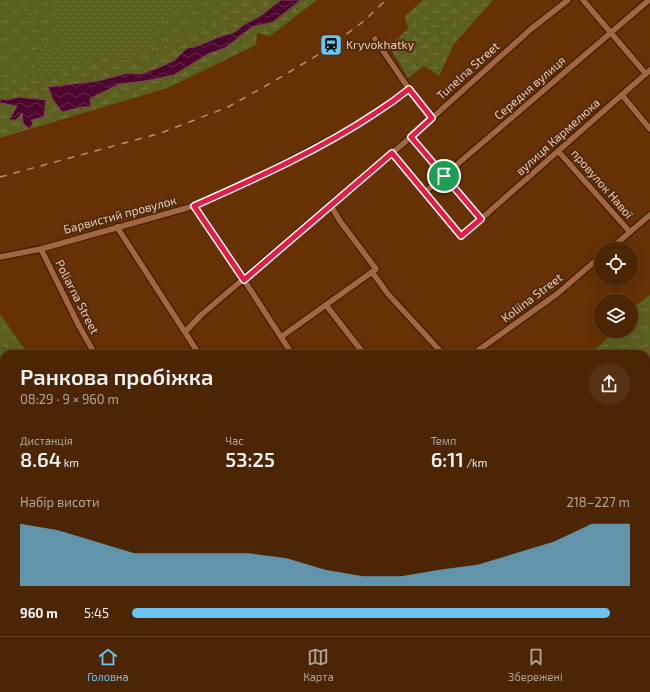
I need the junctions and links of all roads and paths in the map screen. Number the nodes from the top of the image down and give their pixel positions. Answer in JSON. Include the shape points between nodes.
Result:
{"nodes":[{"id":1,"x":568,"y":0,"type":"edge"},
{"id":2,"x":583,"y":0,"type":"edge"},
{"id":3,"x":648,"y":0,"type":"edge"},
{"id":4,"x":610,"y":33,"type":"junction"},
{"id":5,"x":376,"y":39,"type":"dead end"},
{"id":6,"x":648,"y":72,"type":"edge"},
{"id":7,"x":409,"y":89,"type":"junction"},
{"id":8,"x":622,"y":95,"type":"junction"},
{"id":9,"x":432,"y":118,"type":"junction"},
{"id":10,"x":650,"y":129,"type":"edge"},
{"id":11,"x":411,"y":137,"type":"junction"},
{"id":12,"x":558,"y":151,"type":"junction"},
{"id":13,"x":392,"y":153,"type":"junction"},
{"id":14,"x":444,"y":176,"type":"junction"},
{"id":15,"x":425,"y":192,"type":"junction"},
{"id":16,"x":194,"y":206,"type":"junction"},
{"id":17,"x":331,"y":206,"type":"junction"},
{"id":18,"x":650,"y":214,"type":"edge"},
{"id":19,"x":481,"y":219,"type":"junction"},
{"id":20,"x":118,"y":227,"type":"junction"},
{"id":21,"x":630,"y":232,"type":"junction"},
{"id":22,"x":618,"y":242,"type":"edge"},
{"id":23,"x":41,"y":249,"type":"junction"},
{"id":24,"x":0,"y":256,"type":"edge"},
{"id":25,"x":594,"y":262,"type":"edge"},
{"id":26,"x":372,"y":272,"type":"junction"},
{"id":27,"x":244,"y":280,"type":"junction"},
{"id":28,"x":326,"y":305,"type":"junction"},
{"id":29,"x":185,"y":332,"type":"junction"},
{"id":30,"x":281,"y":338,"type":"junction"},
{"id":31,"x":93,"y":350,"type":"edge"},
{"id":32,"x":196,"y":350,"type":"edge"},
{"id":33,"x":289,"y":350,"type":"edge"},
{"id":34,"x":361,"y":350,"type":"edge"},
{"id":35,"x":439,"y":350,"type":"edge"},
{"id":36,"x":479,"y":350,"type":"edge"}],
"edges":[{"from":1,"to":9,"type":"street","name":"Tunelna Street","via":[[531,29]]},
{"from":2,"to":4,"type":"street"},
{"from":3,"to":4,"type":"street","name":"Середня вулиця"},
{"from":4,"to":6,"type":"street"},
{"from":4,"to":14,"type":"street","name":"Середня вулиця"},
{"from":5,"to":7,"type":"street"},
{"from":6,"to":8,"type":"street","name":"вулиця Кармелюка"},
{"from":7,"to":9,"type":"street"},
{"from":7,"to":16,"type":"street","name":"Барвистий провулок","via":[[348,130],[266,174]]},
{"from":8,"to":10,"type":"street"},
{"from":8,"to":12,"type":"street","name":"вулиця Кармелюка"},
{"from":9,"to":11,"type":"street","name":"Tunelna Street"},
{"from":11,"to":13,"type":"street","name":"Tunelna Street"},
{"from":11,"to":14,"type":"street"},
{"from":12,"to":19,"type":"street","name":"вулиця Кармелюка"},
{"from":12,"to":21,"type":"street","name":"провулок Навої"},
{"from":13,"to":15,"type":"street"},
{"from":13,"to":17,"type":"street","name":"Tunelna Street"},
{"from":14,"to":15,"type":"street","name":"Середня вулиця"},
{"from":14,"to":19,"type":"street"},
{"from":15,"to":19,"type":"street","name":"вулиця Кармелюка","via":[[461,236]]},
{"from":16,"to":20,"type":"street","name":"Барвистий провулок"},
{"from":16,"to":27,"type":"street"},
{"from":17,"to":26,"type":"street","via":[[376,269]]},
{"from":17,"to":27,"type":"street","name":"Tunelna Street"},
{"from":18,"to":21,"type":"street"},
{"from":20,"to":23,"type":"street","name":"Барвистий провулок"},
{"from":20,"to":29,"type":"street"},
{"from":21,"to":22,"type":"street"},
{"from":23,"to":24,"type":"street","name":"Барвистий провулок"},
{"from":23,"to":31,"type":"street","name":"Poliarna Street"},
{"from":25,"to":36,"type":"street","name":"Koliina Street","via":[[557,294]]},
{"from":26,"to":28,"type":"street"},
{"from":26,"to":35,"type":"street","via":[[388,294]]},
{"from":27,"to":29,"type":"street","name":"Tunelna Street"},
{"from":27,"to":30,"type":"street"},
{"from":28,"to":30,"type":"street"},
{"from":28,"to":34,"type":"street"},
{"from":29,"to":32,"type":"street"},
{"from":30,"to":33,"type":"street"}]}
